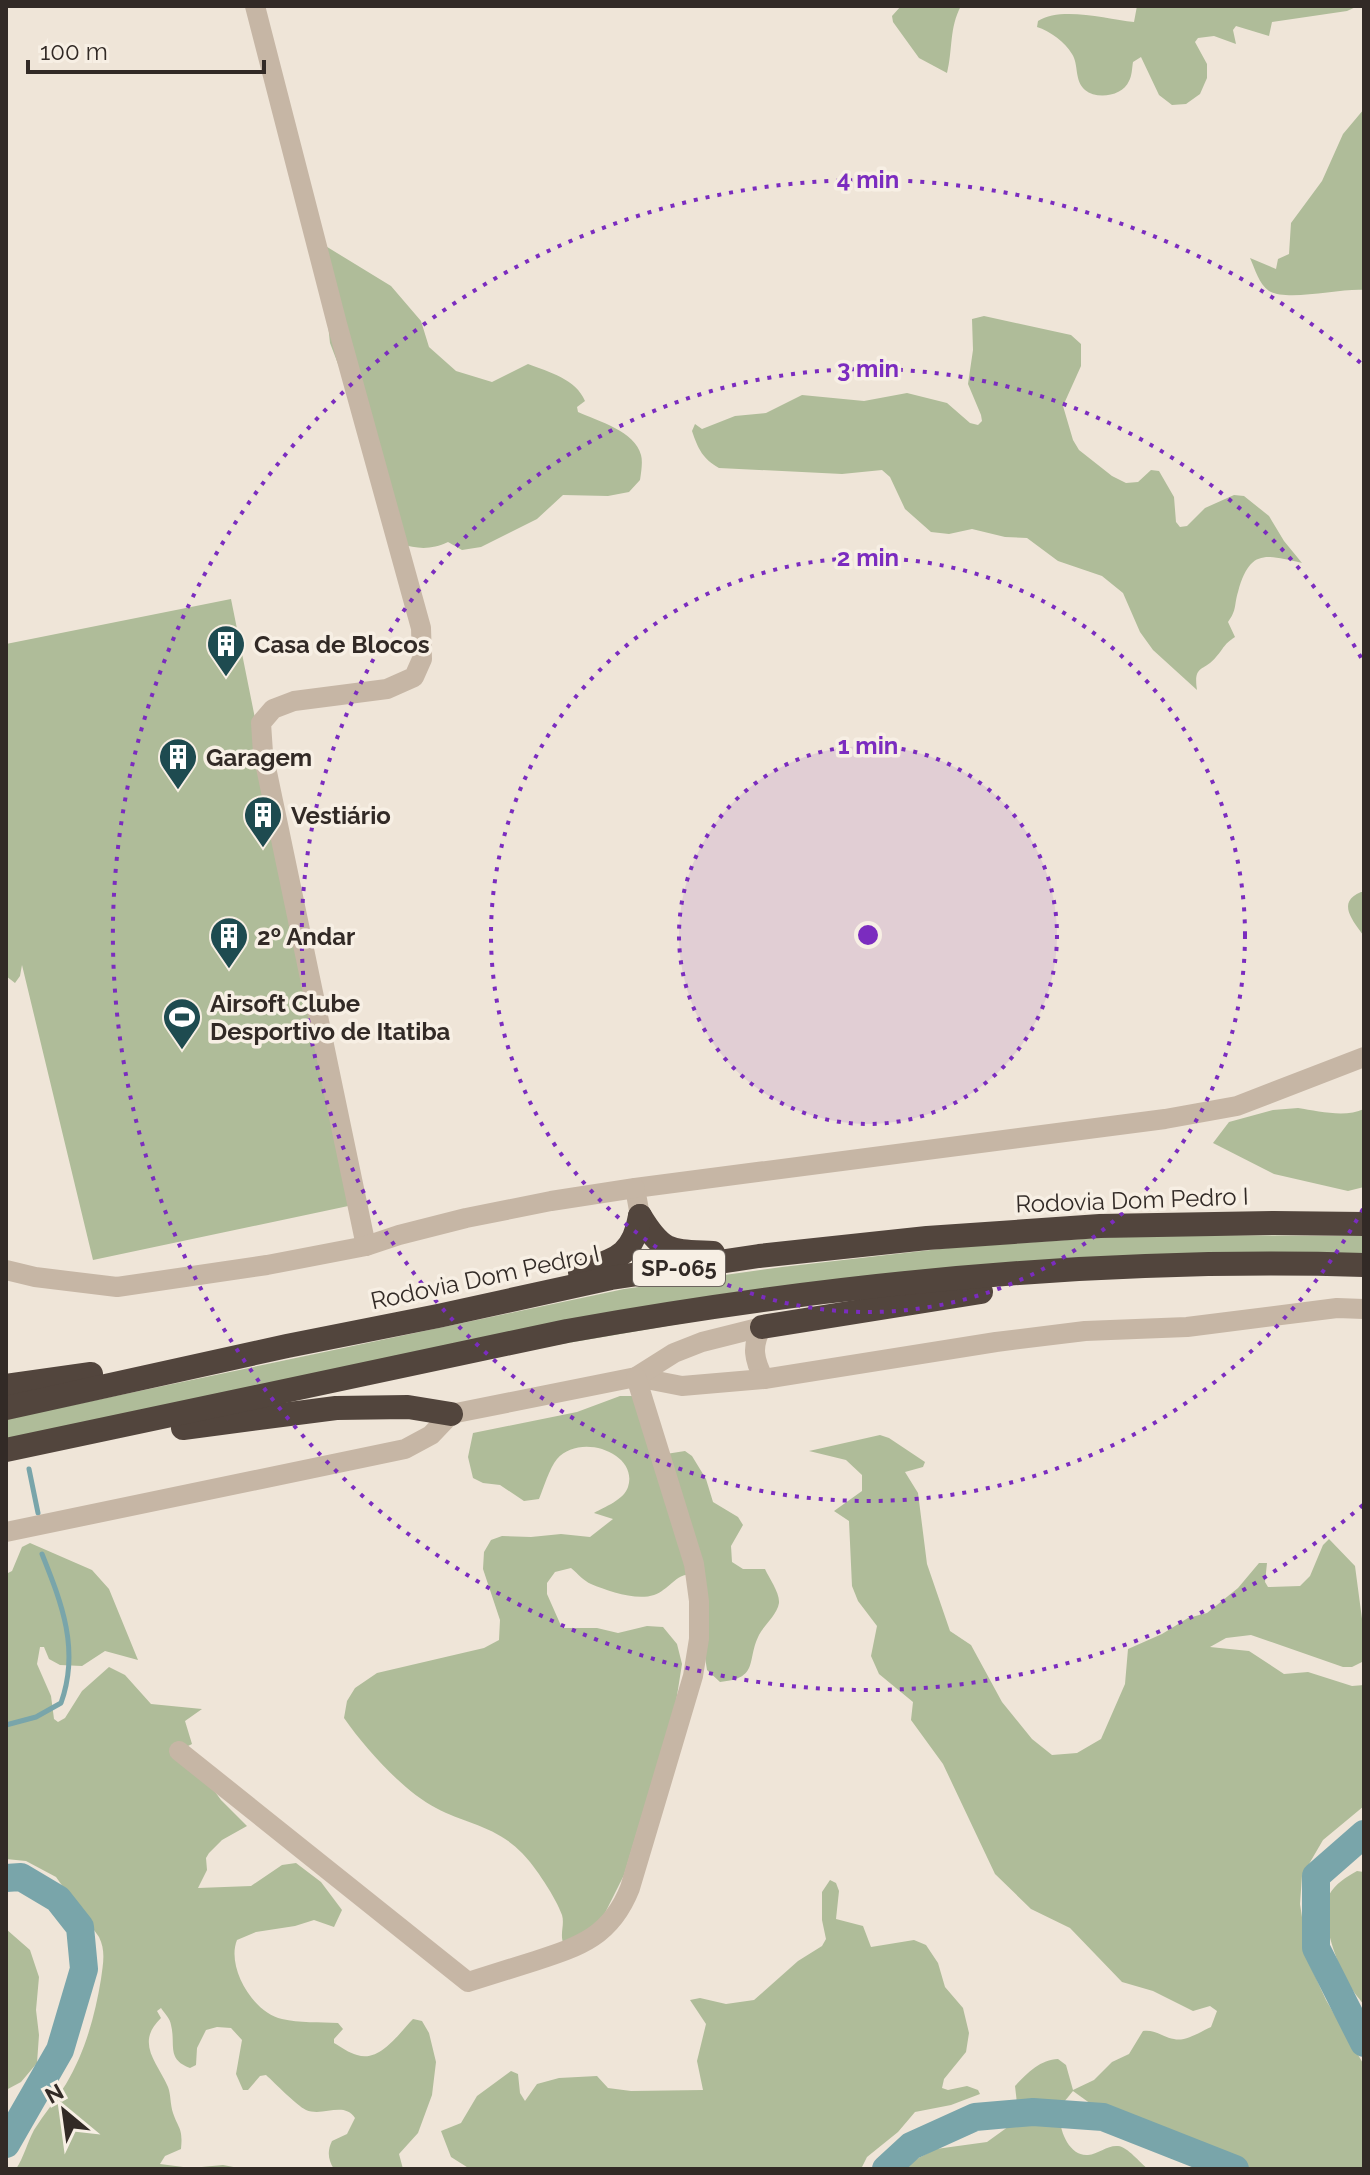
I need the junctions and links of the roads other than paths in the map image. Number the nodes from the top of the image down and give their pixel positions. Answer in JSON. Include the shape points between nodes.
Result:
{"nodes":[{"id":1,"x":255,"y":6,"type":"edge"},
{"id":2,"x":1364,"y":1057,"type":"edge"},
{"id":3,"x":635,"y":1188,"type":"junction"},
{"id":4,"x":640,"y":1216,"type":"junction"},
{"id":5,"x":1364,"y":1224,"type":"edge"},
{"id":6,"x":366,"y":1246,"type":"junction"},
{"id":7,"x":759,"y":1256,"type":"junction"},
{"id":8,"x":1364,"y":1265,"type":"edge"},
{"id":9,"x":1167,"y":1266,"type":"junction"},
{"id":10,"x":6,"y":1270,"type":"edge"},
{"id":11,"x":496,"y":1303,"type":"junction"},
{"id":12,"x":1364,"y":1309,"type":"edge"},
{"id":13,"x":762,"y":1327,"type":"junction"},
{"id":14,"x":287,"y":1346,"type":"junction"},
{"id":15,"x":636,"y":1377,"type":"junction"},
{"id":16,"x":764,"y":1379,"type":"junction"},
{"id":17,"x":6,"y":1386,"type":"edge"},
{"id":18,"x":6,"y":1408,"type":"edge"},
{"id":19,"x":451,"y":1414,"type":"junction"},
{"id":20,"x":6,"y":1450,"type":"edge"},
{"id":21,"x":6,"y":1532,"type":"edge"},
{"id":22,"x":179,"y":1751,"type":"dead end"}],
"edges":[{"from":1,"to":6,"type":"street","via":[[421,628],[422,659],[414,677],[387,689],[294,701],[273,709],[261,723]]},
{"from":2,"to":3,"type":"street","via":[[1237,1106],[1165,1119]]},
{"from":3,"to":4,"type":"street"},
{"from":3,"to":6,"type":"street","via":[[466,1218]]},
{"from":4,"to":7,"type":"highway","via":[[658,1243],[676,1251]]},
{"from":4,"to":11,"type":"highway","via":[[630,1246],[614,1260]]},
{"from":5,"to":7,"type":"highway","name":"Rodovia Dom Pedro I","number":"SP-065","via":[[1100,1226]]},
{"from":6,"to":10,"type":"street","via":[[117,1287]]},
{"from":7,"to":11,"type":"highway","name":"Rodovia Dom Pedro I","number":"SP-065","via":[[611,1278]]},
{"from":8,"to":9,"type":"highway","number":"SP-065"},
{"from":9,"to":13,"type":"highway"},
{"from":9,"to":20,"type":"highway","number":"SP-065","via":[[924,1281],[650,1316]]},
{"from":11,"to":14,"type":"highway","name":"Rodovia Dom Pedro I","number":"SP-065"},
{"from":12,"to":16,"type":"street","via":[[1187,1327],[1085,1331]]},
{"from":13,"to":15,"type":"street","via":[[674,1353]]},
{"from":13,"to":16,"type":"street","via":[[754,1355]]},
{"from":14,"to":17,"type":"highway"},
{"from":14,"to":18,"type":"highway","name":"Rodovia Dom Pedro I","number":"SP-065"},
{"from":15,"to":16,"type":"street","via":[[682,1386]]},
{"from":15,"to":19,"type":"street"},
{"from":15,"to":22,"type":"street","via":[[694,1564],[699,1639],[693,1676],[630,1888],[617,1915],[595,1937],[468,1982]]},
{"from":19,"to":20,"type":"highway","via":[[408,1407],[336,1408]]},
{"from":19,"to":21,"type":"street","via":[[431,1435],[405,1449]]}]}
